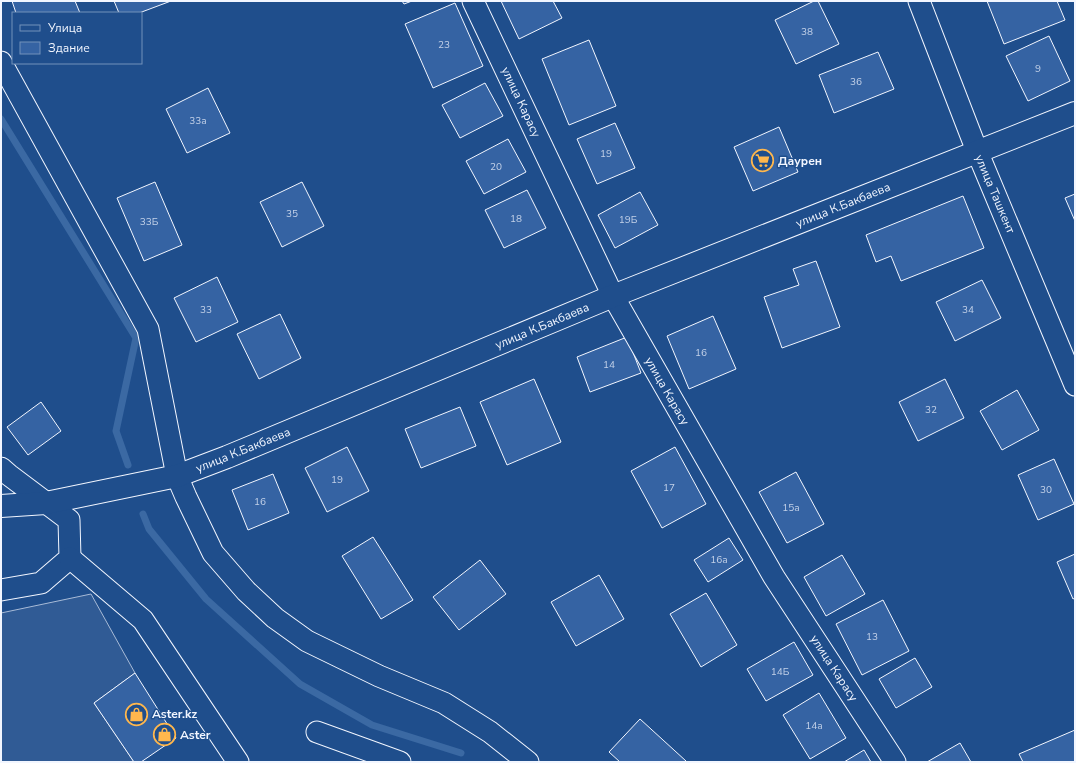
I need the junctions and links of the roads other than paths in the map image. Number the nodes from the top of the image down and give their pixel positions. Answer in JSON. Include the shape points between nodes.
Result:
{"nodes":[{"id":1,"x":473,"y":1,"type":"edge"},
{"id":2,"x":919,"y":1,"type":"edge"},
{"id":3,"x":1,"y":62,"type":"edge"},
{"id":4,"x":1075,"y":113,"type":"edge"},
{"id":5,"x":978,"y":151,"type":"junction"},
{"id":6,"x":613,"y":296,"type":"junction"},
{"id":7,"x":1075,"y":385,"type":"edge"},
{"id":8,"x":1,"y":468,"type":"edge"},
{"id":9,"x":177,"y":476,"type":"junction"},
{"id":10,"x":46,"y":503,"type":"junction"},
{"id":11,"x":1,"y":506,"type":"edge"},
{"id":12,"x":70,"y":558,"type":"junction"},
{"id":13,"x":1,"y":590,"type":"edge"},
{"id":14,"x":317,"y":732,"type":"dead end"},
{"id":15,"x":238,"y":762,"type":"edge"},
{"id":16,"x":400,"y":762,"type":"edge"},
{"id":17,"x":528,"y":762,"type":"edge"},
{"id":18,"x":895,"y":762,"type":"edge"}],
"edges":[{"from":1,"to":6,"type":"street","name":"улица Карасу"},
{"from":2,"to":5,"type":"street","name":"улица Ташкент"},
{"from":3,"to":9,"type":"street","via":[[148,329]]},
{"from":4,"to":5,"type":"street","name":"улица К.Бакбаева"},
{"from":5,"to":6,"type":"street","name":"улица К.Бакбаева"},
{"from":5,"to":7,"type":"street","name":"улица Ташкент"},
{"from":6,"to":9,"type":"street","name":"улица К.Бакбаева"},
{"from":6,"to":18,"type":"street","name":"улица Карасу","via":[[774,577]]},
{"from":8,"to":10,"type":"street"},
{"from":9,"to":10,"type":"street","name":"улица К.Бакбаева"},
{"from":9,"to":17,"type":"street","via":[[213,553],[246,591],[275,618],[307,642],[444,703],[490,732]]},
{"from":10,"to":11,"type":"street","name":"улица К.Бакбаева"},
{"from":10,"to":12,"type":"street","via":[[69,520]]},
{"from":12,"to":13,"type":"street","via":[[41,583]]},
{"from":12,"to":15,"type":"street","via":[[143,620]]},
{"from":14,"to":16,"type":"street"}]}
